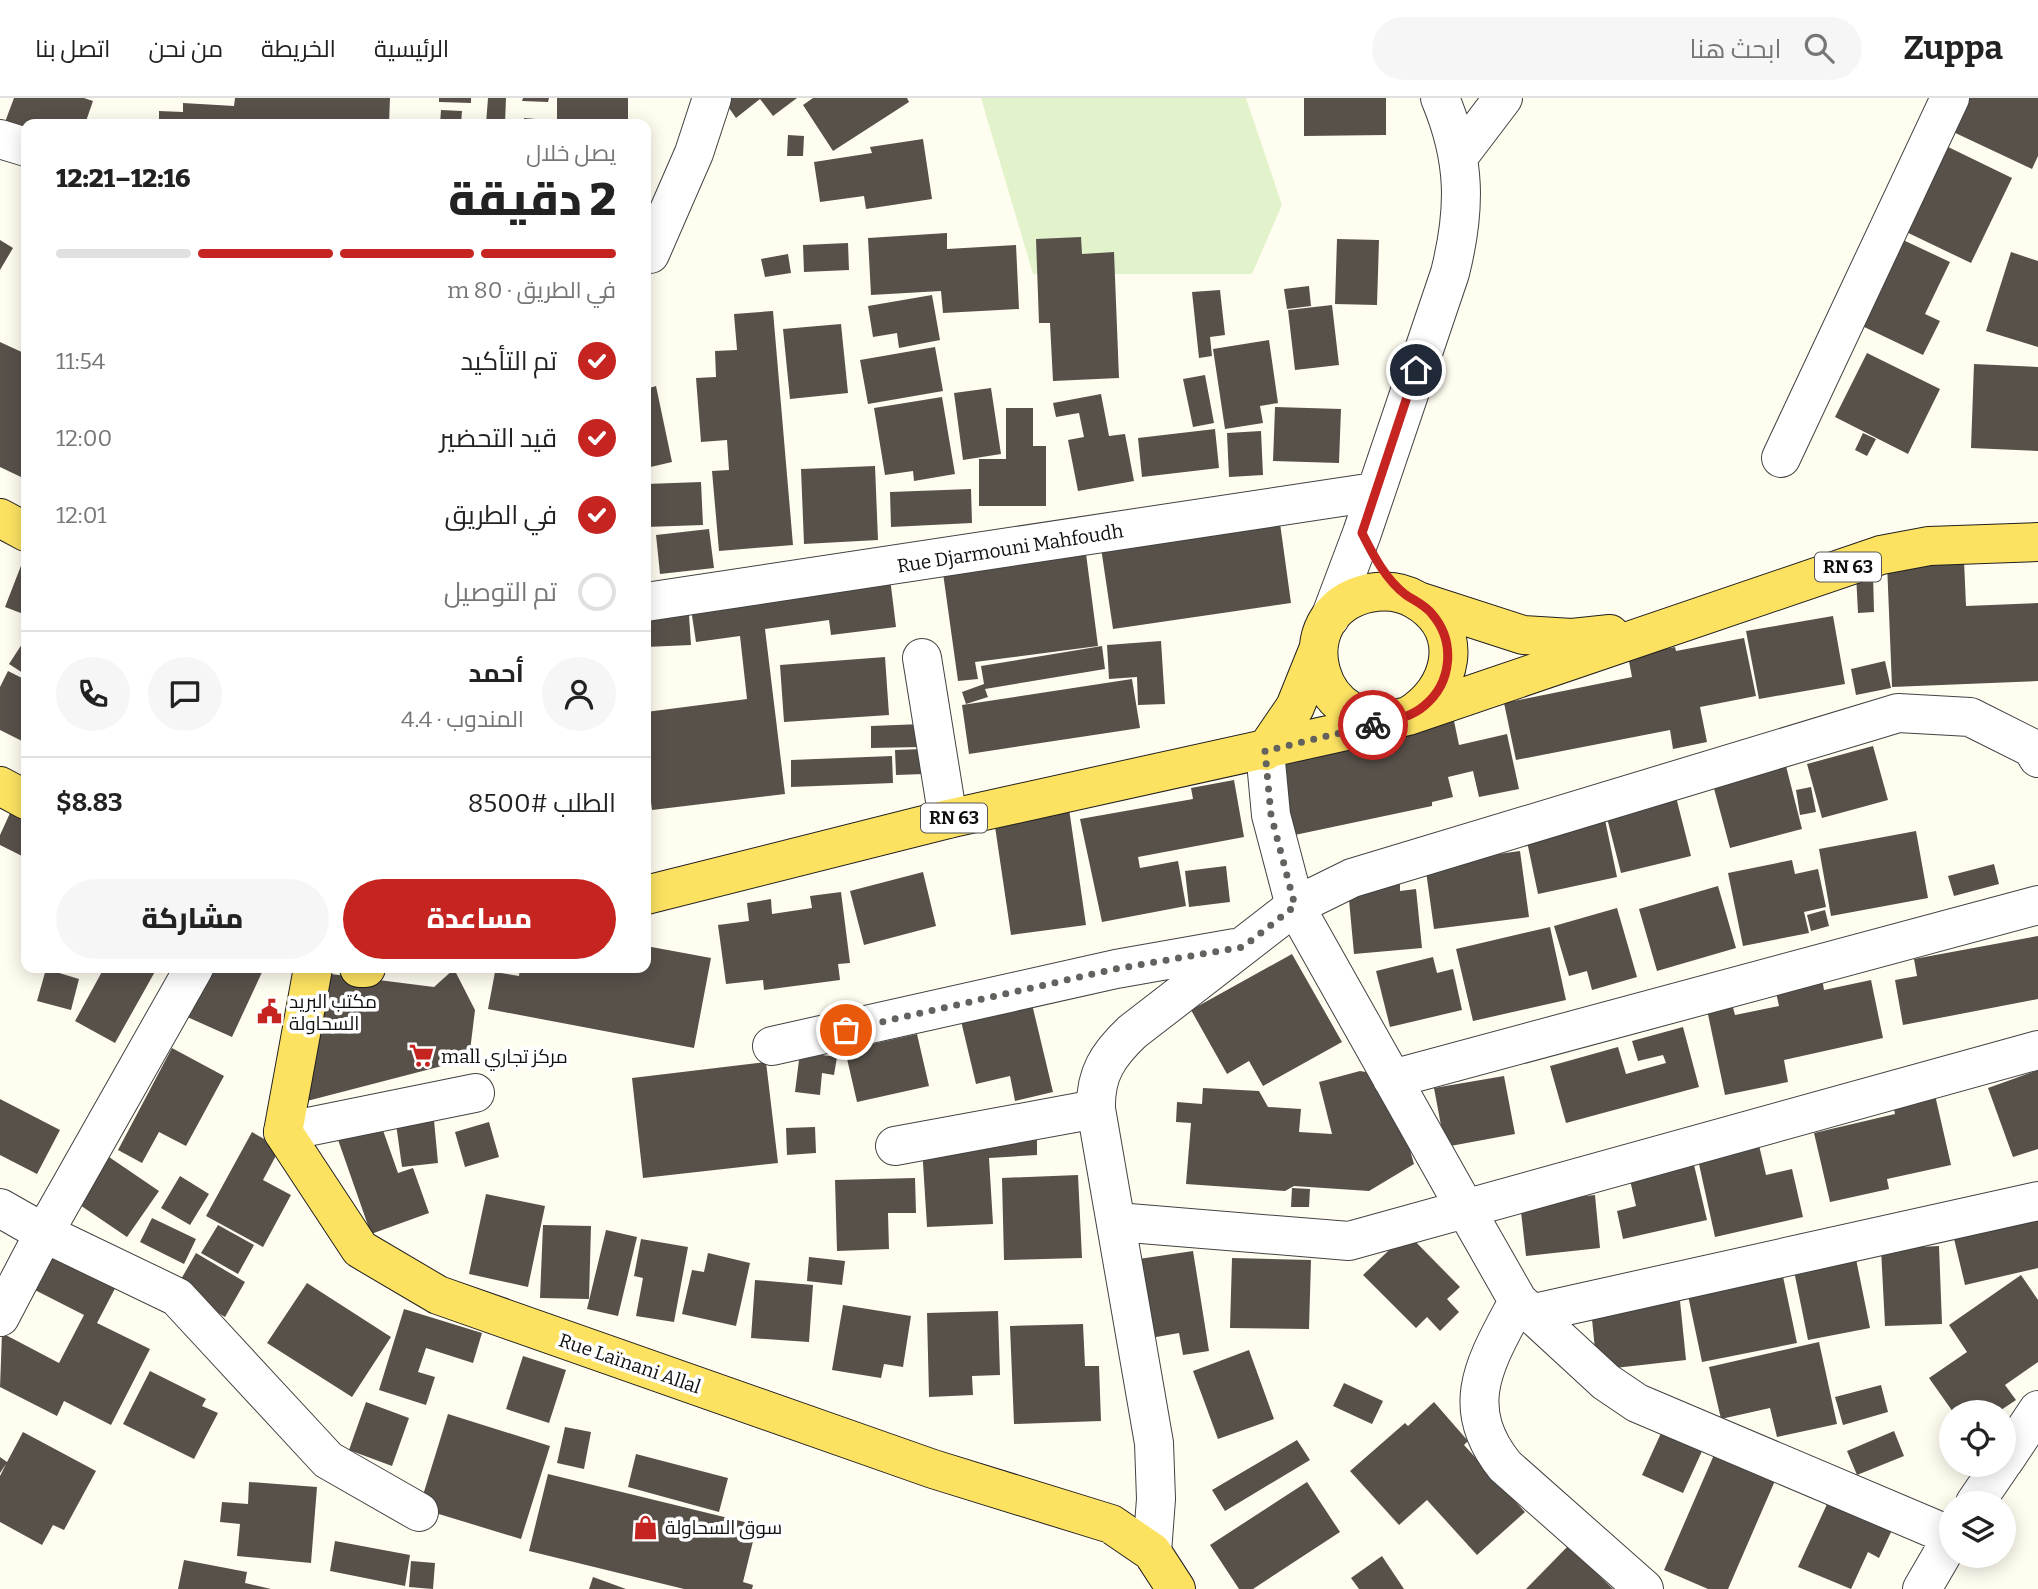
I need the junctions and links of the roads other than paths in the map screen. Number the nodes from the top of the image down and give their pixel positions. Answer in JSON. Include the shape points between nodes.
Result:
{"nodes":[{"id":1,"x":712,"y":98,"type":"edge"},
{"id":2,"x":1440,"y":98,"type":"edge"},
{"id":3,"x":1503,"y":98,"type":"edge"},
{"id":4,"x":1950,"y":98,"type":"edge"},
{"id":5,"x":0,"y":139,"type":"edge"},
{"id":6,"x":21,"y":145,"type":"edge"},
{"id":7,"x":1459,"y":156,"type":"junction"},
{"id":8,"x":651,"y":260,"type":"edge"},
{"id":9,"x":1781,"y":458,"type":"dead end"},
{"id":10,"x":1374,"y":492,"type":"junction"},
{"id":11,"x":0,"y":518,"type":"edge"},
{"id":12,"x":21,"y":529,"type":"edge"},
{"id":13,"x":1362,"y":533,"type":"junction"},
{"id":14,"x":2038,"y":542,"type":"edge"},
{"id":15,"x":1412,"y":598,"type":"junction"},
{"id":16,"x":651,"y":601,"type":"edge"},
{"id":17,"x":1665,"y":630,"type":"junction"},
{"id":18,"x":1324,"y":634,"type":"junction"},
{"id":19,"x":922,"y":658,"type":"dead end"},
{"id":20,"x":1400,"y":718,"type":"junction"},
{"id":21,"x":1265,"y":751,"type":"junction"},
{"id":22,"x":2038,"y":758,"type":"edge"},
{"id":23,"x":0,"y":786,"type":"edge"},
{"id":24,"x":21,"y":797,"type":"edge"},
{"id":25,"x":948,"y":819,"type":"junction"},
{"id":26,"x":651,"y":894,"type":"edge"},
{"id":27,"x":2038,"y":905,"type":"edge"},
{"id":28,"x":1295,"y":906,"type":"junction"},
{"id":29,"x":1243,"y":947,"type":"junction"},
{"id":30,"x":191,"y":973,"type":"edge"},
{"id":31,"x":312,"y":973,"type":"edge"},
{"id":32,"x":772,"y":1046,"type":"dead end"},
{"id":33,"x":2038,"y":1051,"type":"edge"},
{"id":34,"x":1392,"y":1079,"type":"junction"},
{"id":35,"x":475,"y":1093,"type":"dead end"},
{"id":36,"x":1096,"y":1109,"type":"junction"},
{"id":37,"x":283,"y":1132,"type":"junction"},
{"id":38,"x":895,"y":1146,"type":"dead end"},
{"id":39,"x":2038,"y":1201,"type":"edge"},
{"id":40,"x":0,"y":1208,"type":"edge"},
{"id":41,"x":1465,"y":1208,"type":"junction"},
{"id":42,"x":1117,"y":1222,"type":"junction"},
{"id":43,"x":44,"y":1233,"type":"junction"},
{"id":44,"x":1524,"y":1307,"type":"junction"},
{"id":45,"x":0,"y":1317,"type":"edge"},
{"id":46,"x":2038,"y":1410,"type":"edge"},
{"id":47,"x":2016,"y":1442,"type":"edge"},
{"id":48,"x":419,"y":1512,"type":"dead end"},
{"id":49,"x":1939,"y":1533,"type":"edge"},
{"id":50,"x":1152,"y":1552,"type":"junction"},
{"id":51,"x":1939,"y":1559,"type":"edge"},
{"id":52,"x":1176,"y":1589,"type":"edge"},
{"id":53,"x":1643,"y":1589,"type":"edge"},
{"id":54,"x":1922,"y":1589,"type":"edge"}],
"edges":[{"from":1,"to":8,"type":"street"},
{"from":2,"to":7,"type":"street"},
{"from":3,"to":7,"type":"street"},
{"from":4,"to":9,"type":"street"},
{"from":5,"to":6,"type":"street"},
{"from":7,"to":10,"type":"street","via":[[1463,200],[1450,272]]},
{"from":10,"to":13,"type":"street"},
{"from":10,"to":16,"type":"street","name":"Rue Djarmouni Mahfoudh"},
{"from":11,"to":12,"type":"main road"},
{"from":13,"to":15,"type":"street","via":[[1385,573]]},
{"from":13,"to":18,"type":"street"},
{"from":14,"to":17,"type":"main road","number":"RN 63","via":[[1929,546],[1881,555]]},
{"from":15,"to":17,"type":"main road","number":"RN 63","via":[[1522,635],[1572,638]]},
{"from":15,"to":18,"type":"main road","number":"RN 63","via":[[1378,591],[1351,599]]},
{"from":15,"to":20,"type":"main road","number":"RN 63","via":[[1441,627],[1448,662],[1436,695]]},
{"from":17,"to":20,"type":"main road","number":"RN 63"},
{"from":18,"to":20,"type":"main road","number":"RN 63","via":[[1319,670],[1338,704],[1373,720]]},
{"from":18,"to":21,"type":"main road","number":"RN 63","via":[[1295,707]]},
{"from":19,"to":25,"type":"street"},
{"from":20,"to":21,"type":"main road","number":"RN 63"},
{"from":21,"to":25,"type":"main road","number":"RN 63"},
{"from":21,"to":28,"type":"street","via":[[1271,815]]},
{"from":22,"to":28,"type":"street","via":[[2032,748],[1970,717],[1898,713],[1352,878]]},
{"from":23,"to":24,"type":"main road"},
{"from":25,"to":26,"type":"main road","number":"RN 63"},
{"from":27,"to":34,"type":"street"},
{"from":28,"to":29,"type":"street"},
{"from":28,"to":34,"type":"street"},
{"from":29,"to":32,"type":"street","via":[[1115,969]]},
{"from":29,"to":36,"type":"street","via":[[1114,1049],[1100,1069]]},
{"from":30,"to":43,"type":"street"},
{"from":31,"to":37,"type":"main road"},
{"from":33,"to":41,"type":"street"},
{"from":34,"to":41,"type":"street"},
{"from":35,"to":37,"type":"street"},
{"from":36,"to":38,"type":"street"},
{"from":36,"to":42,"type":"street"},
{"from":37,"to":50,"type":"main road","name":"Rue Laïnani Allal","via":[[360,1250],[438,1295],[933,1468],[1111,1524]]},
{"from":39,"to":44,"type":"street"},
{"from":40,"to":43,"type":"street"},
{"from":41,"to":42,"type":"street","via":[[1349,1241]]},
{"from":41,"to":44,"type":"street"},
{"from":42,"to":50,"type":"street","via":[[1154,1443]]},
{"from":43,"to":45,"type":"street"},
{"from":43,"to":48,"type":"street","via":[[177,1297],[328,1460]]},
{"from":44,"to":49,"type":"street","via":[[1606,1382],[1637,1403]]},
{"from":44,"to":53,"type":"street","via":[[1486,1360],[1478,1394],[1480,1423],[1490,1448]]},
{"from":46,"to":47,"type":"street"},
{"from":50,"to":52,"type":"main road","name":"Rue Laïnani Allal"},
{"from":51,"to":54,"type":"street"}]}
